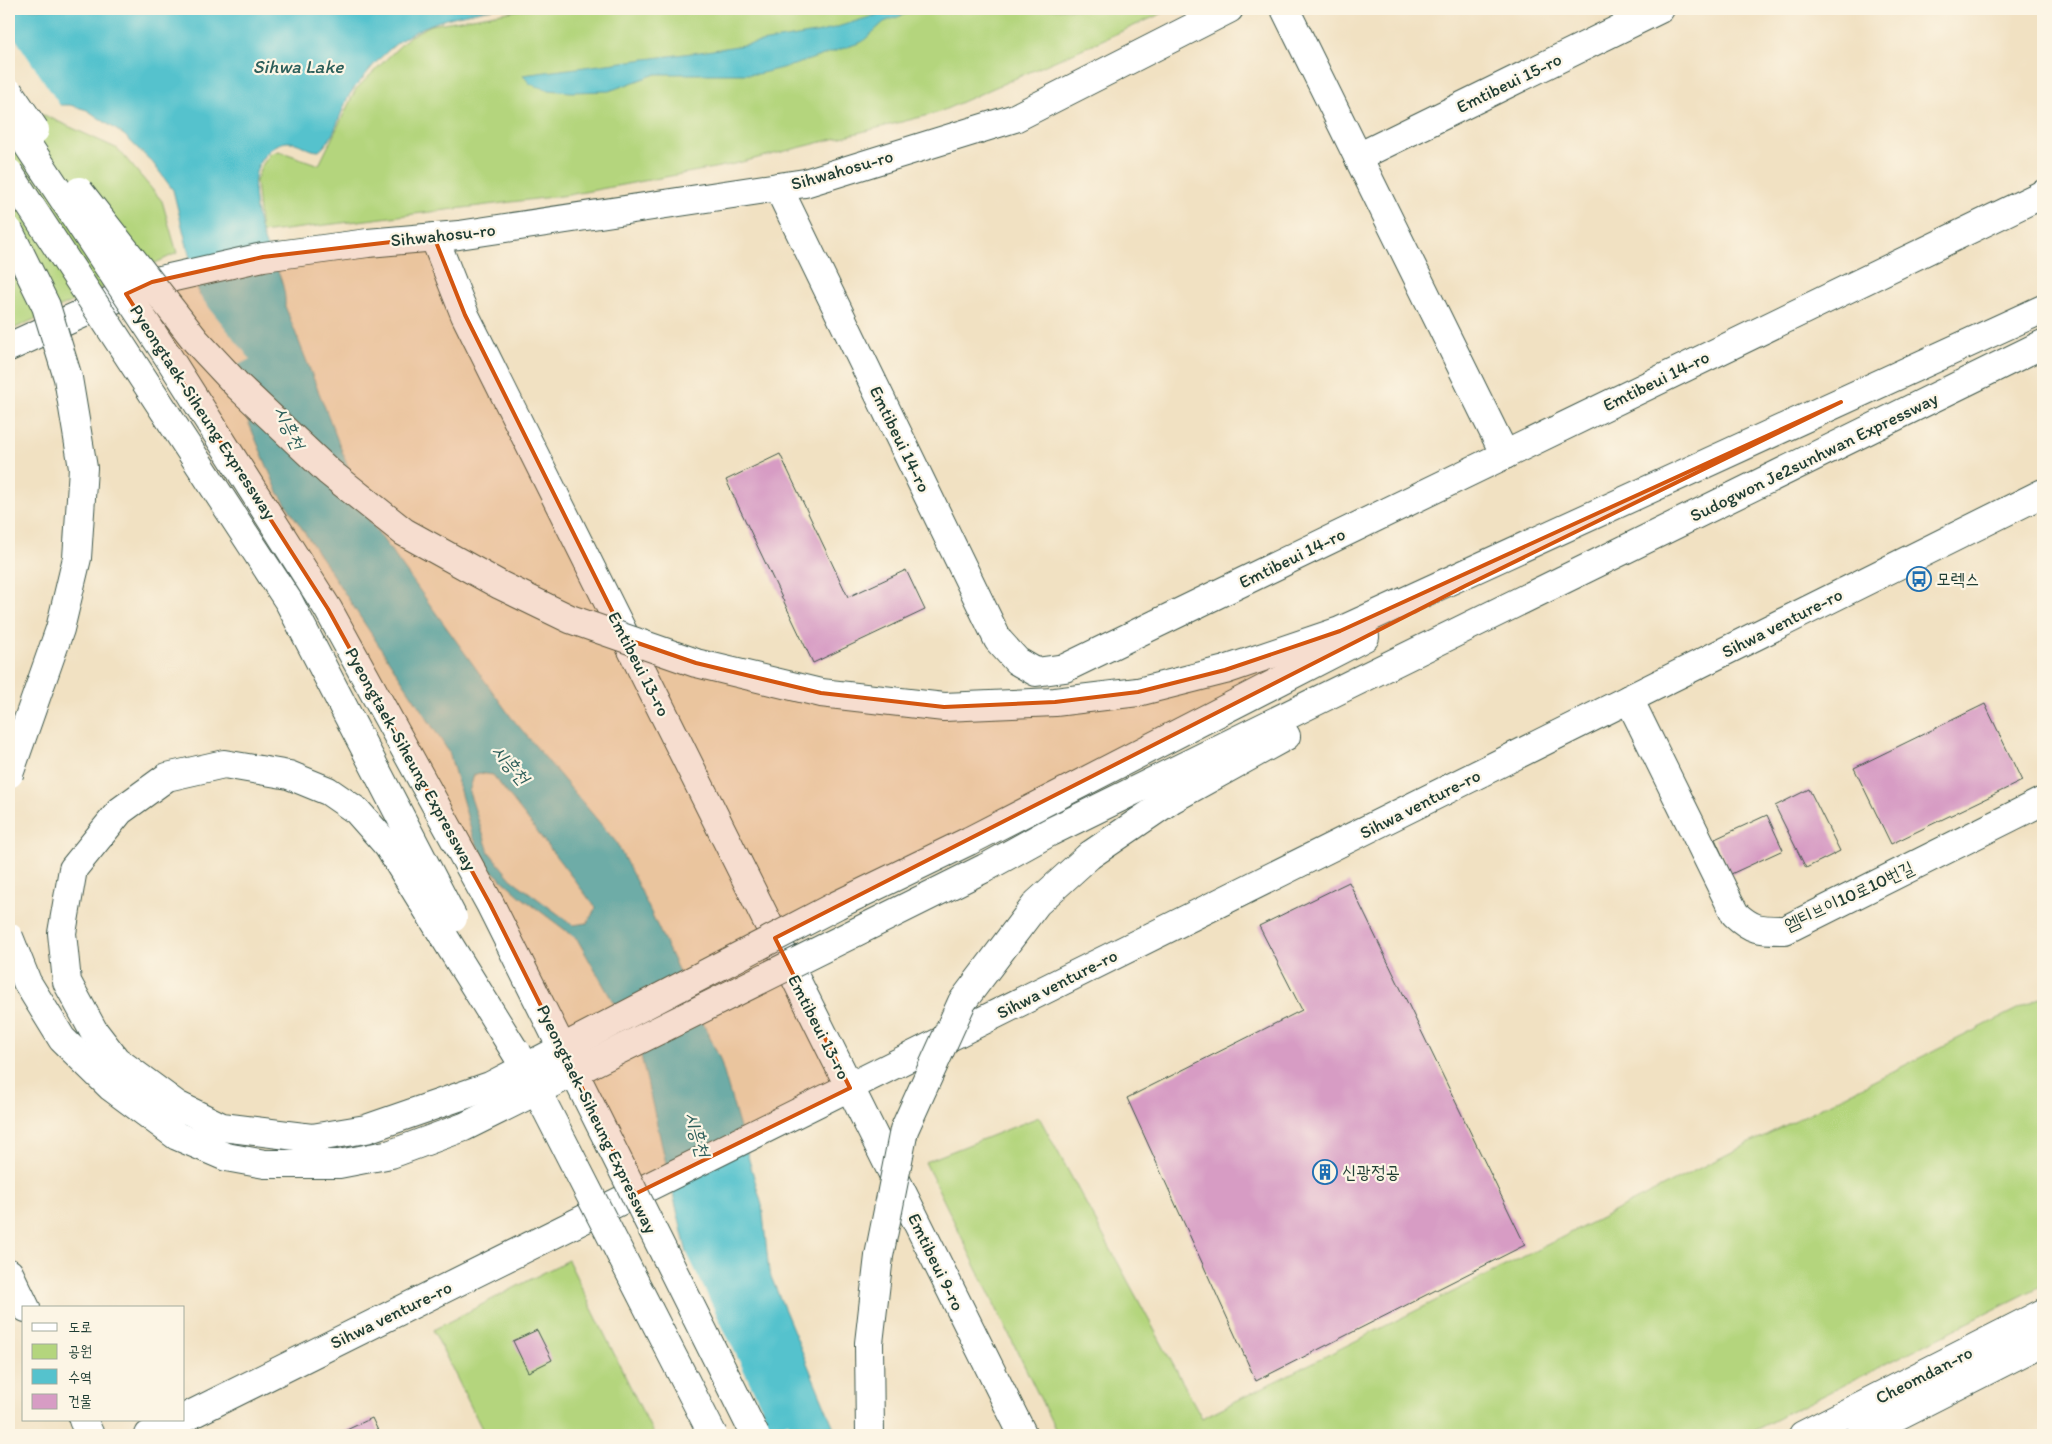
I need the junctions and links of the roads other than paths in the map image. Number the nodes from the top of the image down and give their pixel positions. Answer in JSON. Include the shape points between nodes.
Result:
{"nodes":[{"id":1,"x":1229,"y":9,"type":"edge"},
{"id":2,"x":1285,"y":9,"type":"edge"},
{"id":3,"x":1660,"y":9,"type":"edge"},
{"id":4,"x":9,"y":92,"type":"edge"},
{"id":5,"x":9,"y":117,"type":"edge"},
{"id":6,"x":1358,"y":157,"type":"junction"},
{"id":7,"x":9,"y":173,"type":"edge"},
{"id":8,"x":778,"y":187,"type":"junction"},
{"id":9,"x":2043,"y":194,"type":"edge"},
{"id":10,"x":9,"y":231,"type":"edge"},
{"id":11,"x":434,"y":237,"type":"junction"},
{"id":12,"x":2043,"y":310,"type":"edge"},
{"id":13,"x":2043,"y":344,"type":"edge"},
{"id":14,"x":9,"y":347,"type":"edge"},
{"id":15,"x":1841,"y":402,"type":"junction"},
{"id":16,"x":1505,"y":455,"type":"junction"},
{"id":17,"x":2043,"y":493,"type":"edge"},
{"id":18,"x":1584,"y":570,"type":"junction"},
{"id":19,"x":1629,"y":699,"type":"junction"},
{"id":20,"x":9,"y":774,"type":"edge"},
{"id":21,"x":2043,"y":801,"type":"edge"},
{"id":22,"x":9,"y":937,"type":"edge"},
{"id":23,"x":521,"y":1061,"type":"junction"},
{"id":24,"x":850,"y":1088,"type":"junction"},
{"id":25,"x":9,"y":1274,"type":"edge"},
{"id":26,"x":25,"y":1306,"type":"edge"},
{"id":27,"x":2043,"y":1313,"type":"edge"},
{"id":28,"x":2043,"y":1342,"type":"edge"},
{"id":29,"x":185,"y":1418,"type":"edge"},
{"id":30,"x":1889,"y":1418,"type":"edge"},
{"id":31,"x":84,"y":1422,"type":"edge"},
{"id":32,"x":175,"y":1422,"type":"edge"},
{"id":33,"x":90,"y":1435,"type":"edge"},
{"id":34,"x":149,"y":1435,"type":"edge"},
{"id":35,"x":712,"y":1435,"type":"edge"},
{"id":36,"x":755,"y":1435,"type":"edge"},
{"id":37,"x":870,"y":1435,"type":"edge"},
{"id":38,"x":1022,"y":1435,"type":"edge"},
{"id":39,"x":1803,"y":1435,"type":"edge"},
{"id":40,"x":1860,"y":1435,"type":"edge"}],
"edges":[{"from":1,"to":8,"type":"main road","name":"Sihwahosu-ro","via":[[1015,118],[805,183]]},
{"from":2,"to":6,"type":"main road"},
{"from":3,"to":6,"type":"main road","name":"Emtibeui 15-ro"},
{"from":4,"to":15,"type":"main road","bridge":true,"via":[[118,245],[196,342],[329,472],[404,532],[570,620],[696,663],[821,693],[944,707],[1054,702],[1138,692],[1225,670],[1340,630]]},
{"from":5,"to":36,"type":"main road","name":"Pyeongtaek-Siheung Expressway","bridge":true,"via":[[167,355],[328,609],[490,904]]},
{"from":6,"to":16,"type":"main road"},
{"from":7,"to":23,"type":"main road","name":"Pyeongtaek-Siheung Expressway","bridge":true,"via":[[289,602],[422,856]]},
{"from":8,"to":11,"type":"main road","name":"Sihwahosu-ro"},
{"from":8,"to":16,"type":"main road","name":"Emtibeui 14-ro","via":[[998,640],[1017,661],[1036,672],[1065,668]]},
{"from":9,"to":16,"type":"main road","name":"Emtibeui 14-ro"},
{"from":10,"to":20,"type":"main road","bridge":true,"via":[[49,315],[68,378],[83,468],[77,558],[60,629]]},
{"from":11,"to":14,"type":"main road","name":"Sihwahosu-ro","via":[[263,257],[152,282]]},
{"from":11,"to":24,"type":"main road","name":"Emtibeui 13-ro","via":[[465,315]]},
{"from":12,"to":15,"type":"main road","name":"Sudogwon Je2sunhwan Expressway"},
{"from":13,"to":18,"type":"main road","name":"Sudogwon Je2sunhwan Expressway"},
{"from":15,"to":23,"type":"main road","bridge":true,"via":[[1465,586],[490,1086],[366,1129],[312,1138],[222,1127],[177,1105],[116,1060],[93,1030],[67,982],[62,933],[73,869],[120,811],[167,777],[224,764],[289,775],[328,791],[357,811],[388,846]]},
{"from":17,"to":19,"type":"main road","name":"Sihwa venture-ro"},
{"from":18,"to":22,"type":"main road","bridge":true,"via":[[1050,832],[464,1127],[391,1154],[339,1164],[265,1164],[226,1157],[177,1136],[111,1087],[62,1039],[26,982]]},
{"from":18,"to":37,"type":"main road","bridge":true,"via":[[1172,799],[1090,855],[1037,903],[962,1002],[904,1130],[879,1256],[869,1343]]},
{"from":19,"to":21,"type":"main road","name":"엠티브이10로10번길","via":[[1735,914],[1748,927],[1785,930]]},
{"from":19,"to":24,"type":"main road","name":"Sihwa venture-ro"},
{"from":23,"to":35,"type":"main road","name":"Pyeongtaek-Siheung Expressway","bridge":true},
{"from":24,"to":29,"type":"main road","name":"Sihwa venture-ro"},
{"from":24,"to":38,"type":"main road","name":"Emtibeui 9-ro"},
{"from":25,"to":26,"type":"main road"},
{"from":27,"to":30,"type":"main road","name":"Cheomdan-ro"},
{"from":28,"to":30,"type":"main road","name":"Cheomdan-ro"},
{"from":30,"to":39,"type":"main road","name":"Cheomdan-ro"},
{"from":30,"to":40,"type":"main road","name":"Cheomdan-ro"},
{"from":31,"to":33,"type":"main road"},
{"from":32,"to":34,"type":"main road"}]}
